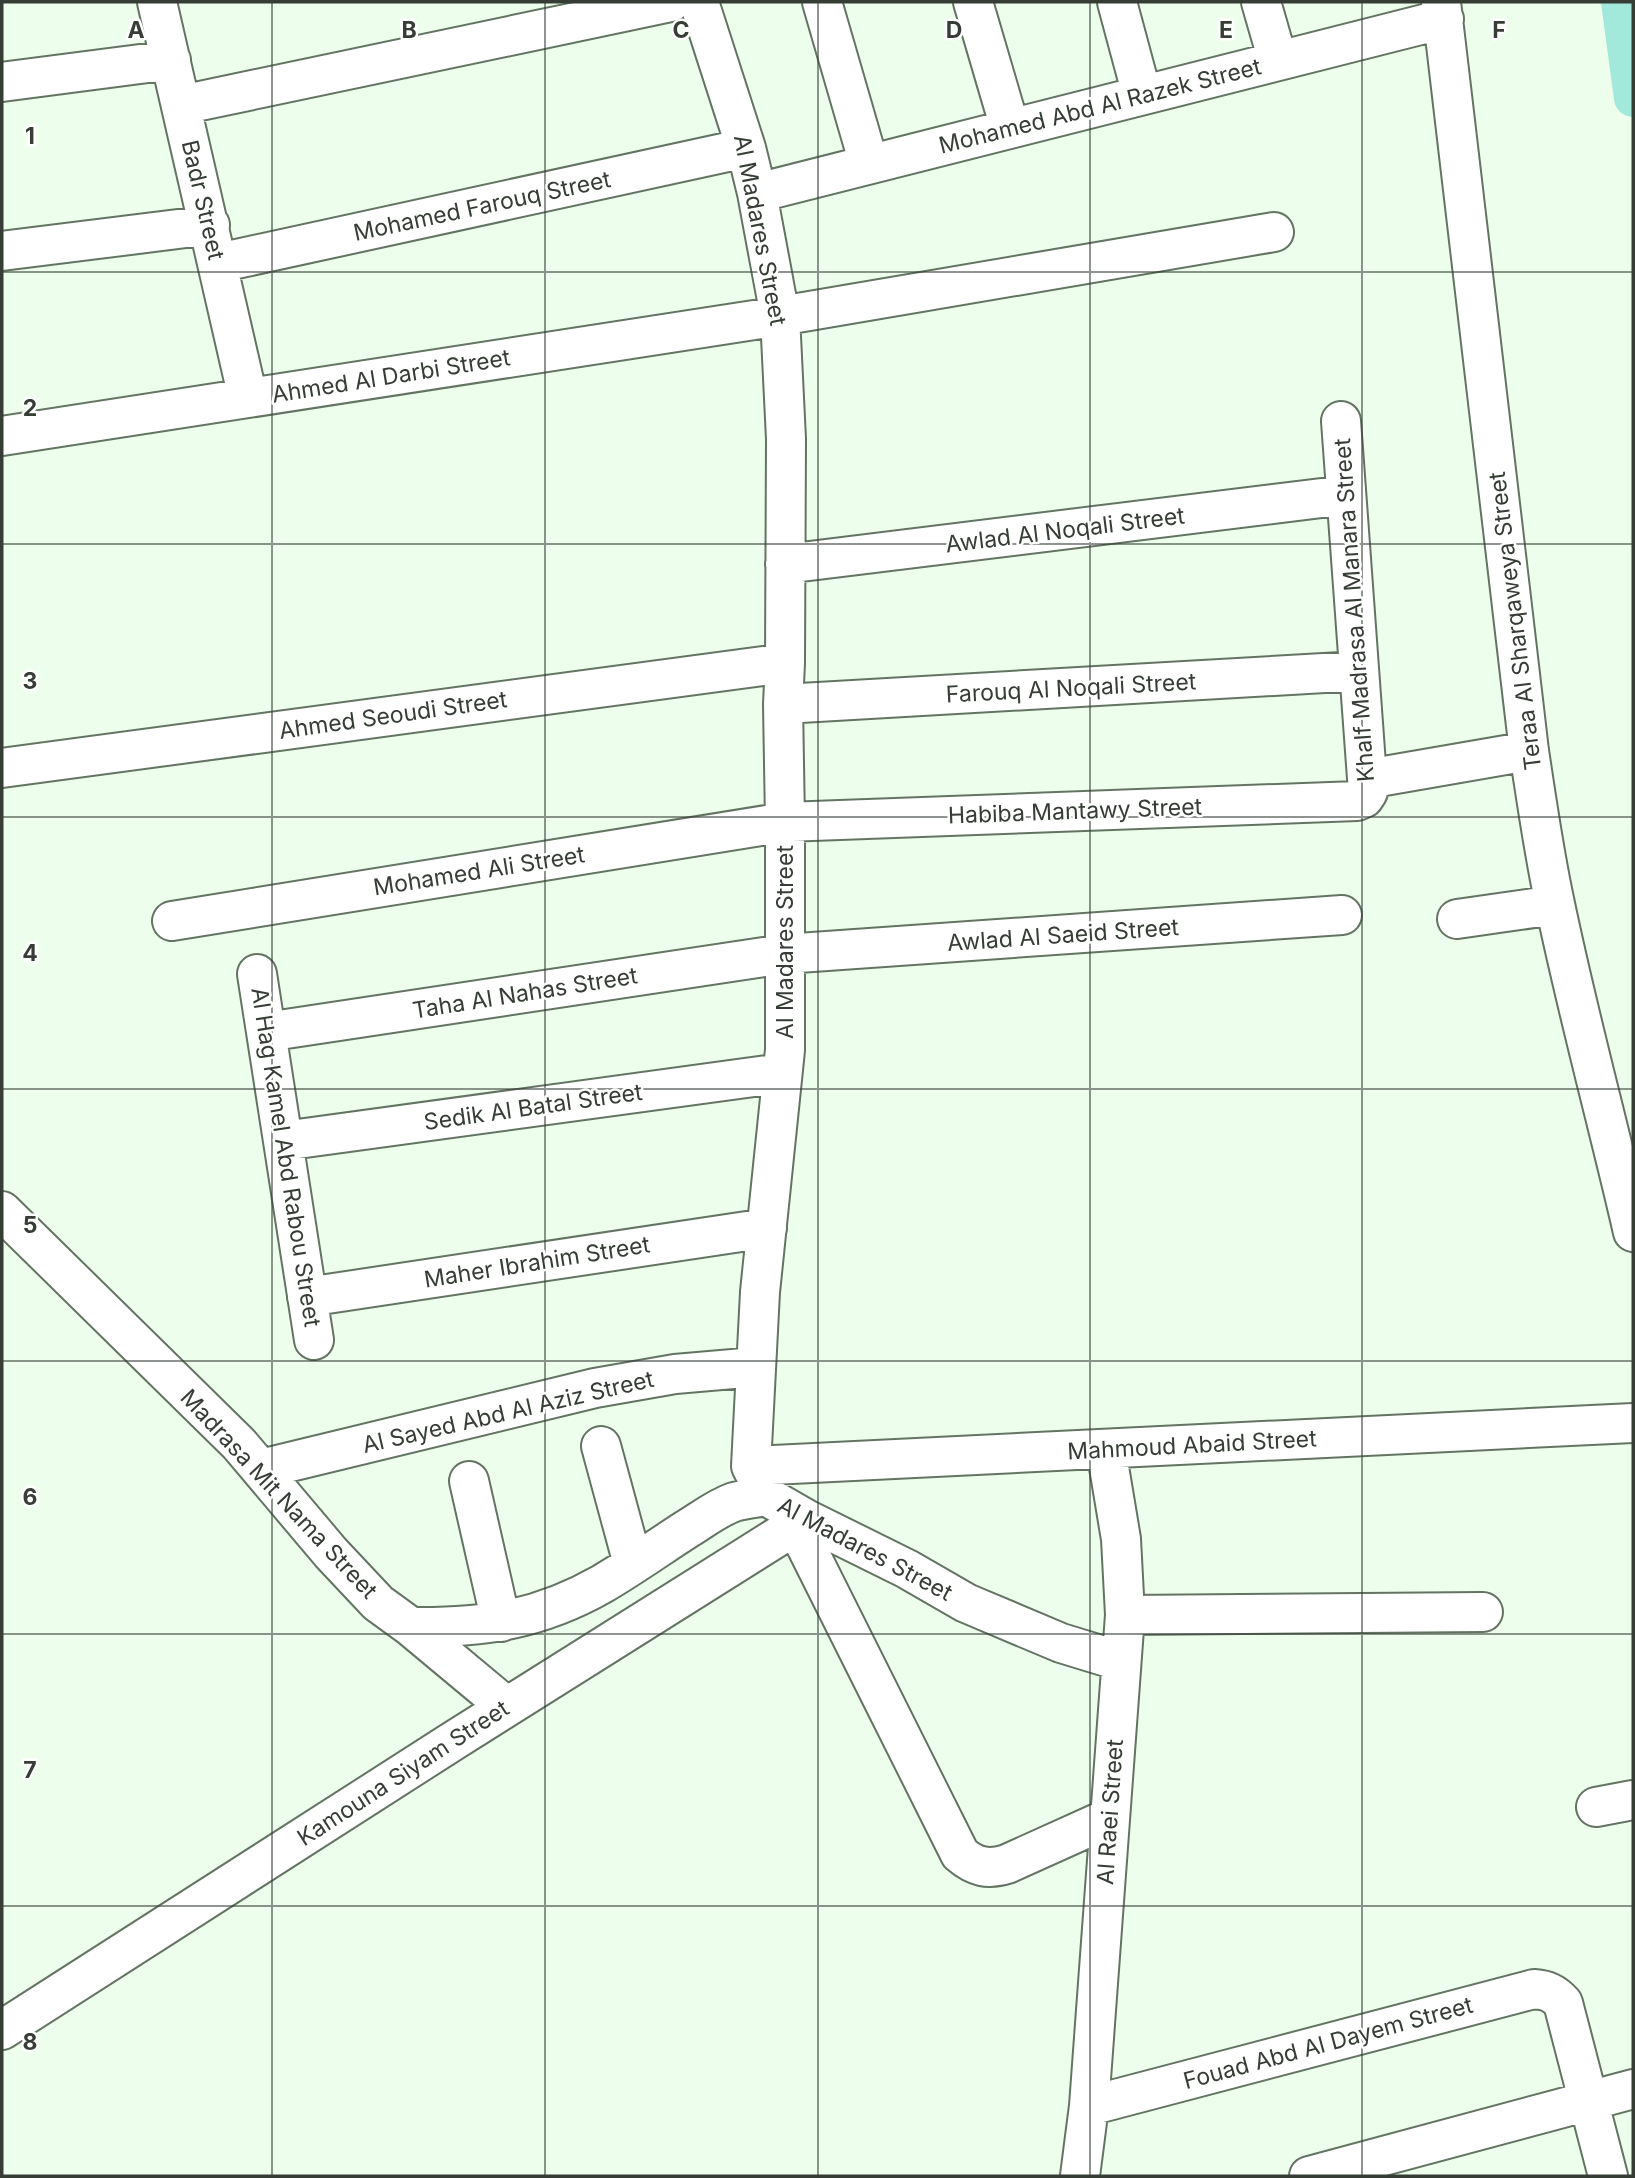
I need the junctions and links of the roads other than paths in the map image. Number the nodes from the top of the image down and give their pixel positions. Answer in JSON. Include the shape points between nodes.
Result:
{"nodes":[{"id":1,"x":157,"y":2,"type":"edge"},
{"id":2,"x":671,"y":2,"type":"edge"},
{"id":3,"x":699,"y":2,"type":"edge"},
{"id":4,"x":822,"y":2,"type":"edge"},
{"id":5,"x":973,"y":2,"type":"edge"},
{"id":6,"x":1117,"y":2,"type":"edge"},
{"id":7,"x":1261,"y":2,"type":"edge"},
{"id":8,"x":1443,"y":10,"type":"edge"},
{"id":9,"x":171,"y":60,"type":"junction"},
{"id":10,"x":1278,"y":61,"type":"junction"},
{"id":11,"x":2,"y":82,"type":"edge"},
{"id":12,"x":1142,"y":95,"type":"junction"},
{"id":13,"x":181,"y":104,"type":"junction"},
{"id":14,"x":1010,"y":128,"type":"junction"},
{"id":15,"x":746,"y":148,"type":"junction"},
{"id":16,"x":869,"y":164,"type":"junction"},
{"id":17,"x":757,"y":193,"type":"junction"},
{"id":18,"x":209,"y":225,"type":"junction"},
{"id":19,"x":1274,"y":232,"type":"dead end"},
{"id":20,"x":2,"y":251,"type":"edge"},
{"id":21,"x":218,"y":263,"type":"junction"},
{"id":22,"x":780,"y":316,"type":"junction"},
{"id":23,"x":248,"y":398,"type":"junction"},
{"id":24,"x":1340,"y":421,"type":"dead end"},
{"id":25,"x":2,"y":436,"type":"edge"},
{"id":26,"x":1346,"y":495,"type":"junction"},
{"id":27,"x":785,"y":564,"type":"junction"},
{"id":28,"x":785,"y":663,"type":"junction"},
{"id":29,"x":1359,"y":671,"type":"junction"},
{"id":30,"x":783,"y":705,"type":"junction"},
{"id":31,"x":1529,"y":751,"type":"junction"},
{"id":32,"x":2,"y":768,"type":"edge"},
{"id":33,"x":1366,"y":789,"type":"junction"},
{"id":34,"x":785,"y":822,"type":"junction"},
{"id":35,"x":1555,"y":905,"type":"junction"},
{"id":36,"x":1342,"y":915,"type":"dead end"},
{"id":37,"x":1457,"y":919,"type":"dead end"},
{"id":38,"x":172,"y":921,"type":"dead end"},
{"id":39,"x":784,"y":954,"type":"junction"},
{"id":40,"x":257,"y":974,"type":"dead end"},
{"id":41,"x":266,"y":1032,"type":"junction"},
{"id":42,"x":782,"y":1073,"type":"junction"},
{"id":43,"x":283,"y":1141,"type":"junction"},
{"id":44,"x":2,"y":1211,"type":"edge"},
{"id":45,"x":767,"y":1228,"type":"junction"},
{"id":46,"x":1633,"y":1232,"type":"edge"},
{"id":47,"x":307,"y":1297,"type":"junction"},
{"id":48,"x":314,"y":1340,"type":"dead end"},
{"id":49,"x":756,"y":1367,"type":"junction"},
{"id":50,"x":1633,"y":1423,"type":"edge"},
{"id":51,"x":601,"y":1446,"type":"dead end"},
{"id":52,"x":1106,"y":1449,"type":"junction"},
{"id":53,"x":261,"y":1469,"type":"junction"},
{"id":54,"x":469,"y":1481,"type":"dead end"},
{"id":55,"x":759,"y":1481,"type":"junction"},
{"id":56,"x":801,"y":1522,"type":"junction"},
{"id":57,"x":633,"y":1564,"type":"junction"},
{"id":58,"x":1483,"y":1612,"type":"dead end"},
{"id":59,"x":1125,"y":1615,"type":"junction"},
{"id":60,"x":501,"y":1622,"type":"junction"},
{"id":61,"x":411,"y":1626,"type":"junction"},
{"id":62,"x":1120,"y":1661,"type":"junction"},
{"id":63,"x":507,"y":1707,"type":"junction"},
{"id":64,"x":1633,"y":1800,"type":"edge"},
{"id":65,"x":1596,"y":1807,"type":"dead end"},
{"id":66,"x":1109,"y":1818,"type":"junction"},
{"id":67,"x":2,"y":2030,"type":"edge"},
{"id":68,"x":1633,"y":2089,"type":"edge"},
{"id":69,"x":1588,"y":2101,"type":"junction"},
{"id":70,"x":1089,"y":2106,"type":"junction"},
{"id":71,"x":1080,"y":2176,"type":"edge"},
{"id":72,"x":1309,"y":2176,"type":"edge"},
{"id":73,"x":1608,"y":2176,"type":"edge"}],
"edges":[{"from":1,"to":9,"type":"street","name":"Badr Street"},
{"from":2,"to":13,"type":"street"},
{"from":3,"to":15,"type":"street","name":"Al Madares Street"},
{"from":4,"to":16,"type":"street"},
{"from":5,"to":14,"type":"street"},
{"from":6,"to":12,"type":"street"},
{"from":7,"to":10,"type":"street"},
{"from":8,"to":10,"type":"street","name":"Mohamed Abd Al Razek Street"},
{"from":8,"to":31,"type":"street","name":"Teraa Al Sharqaweya Street"},
{"from":9,"to":11,"type":"street"},
{"from":9,"to":13,"type":"street","name":"Badr Street"},
{"from":10,"to":12,"type":"street","name":"Mohamed Abd Al Razek Street"},
{"from":12,"to":14,"type":"street","name":"Mohamed Abd Al Razek Street"},
{"from":13,"to":18,"type":"street","name":"Badr Street"},
{"from":14,"to":16,"type":"street","name":"Mohamed Abd Al Razek Street"},
{"from":15,"to":17,"type":"street","name":"Al Madares Street"},
{"from":15,"to":21,"type":"street","name":"Mohamed Farouq Street"},
{"from":16,"to":17,"type":"street","name":"Mohamed Abd Al Razek Street"},
{"from":17,"to":22,"type":"street","name":"Al Madares Street"},
{"from":18,"to":20,"type":"street"},
{"from":18,"to":21,"type":"street","name":"Badr Street"},
{"from":19,"to":22,"type":"street","name":"Ahmed Al Darbi Street"},
{"from":21,"to":23,"type":"street","name":"Badr Street"},
{"from":22,"to":23,"type":"street","name":"Ahmed Al Darbi Street"},
{"from":22,"to":27,"type":"street","name":"Al Madares Street","via":[[786,439]]},
{"from":23,"to":25,"type":"street","name":"Ahmed Al Darbi Street"},
{"from":24,"to":26,"type":"street","name":"Khalf Madrasa Al Manara Street"},
{"from":26,"to":27,"type":"street","name":"Awlad Al Noqali Street"},
{"from":26,"to":29,"type":"street","name":"Khalf Madrasa Al Manara Street"},
{"from":27,"to":28,"type":"street","name":"Al Madares Street"},
{"from":28,"to":30,"type":"street","name":"Al Madares Street"},
{"from":28,"to":32,"type":"street","name":"Ahmed Seoudi Street"},
{"from":29,"to":30,"type":"street","name":"Farouq Al Noqali Street"},
{"from":29,"to":33,"type":"street","name":"Khalf Madrasa Al Manara Street"},
{"from":30,"to":34,"type":"street","name":"Al Madares Street"},
{"from":31,"to":33,"type":"street","name":"Habiba Mantawy Street"},
{"from":31,"to":35,"type":"street","name":"Teraa Al Sharqaweya Street"},
{"from":33,"to":34,"type":"street","name":"Habiba Mantawy Street","via":[[1357,801]]},
{"from":34,"to":38,"type":"street","name":"Mohamed Ali Street"},
{"from":34,"to":39,"type":"street","name":"Al Madares Street"},
{"from":35,"to":37,"type":"street"},
{"from":35,"to":46,"type":"street","name":"Teraa Al Sharqaweya Street"},
{"from":36,"to":39,"type":"street","name":"Awlad Al Saeid Street"},
{"from":39,"to":41,"type":"street","name":"Taha Al Nahas Street"},
{"from":39,"to":42,"type":"street","name":"Al Madares Street"},
{"from":40,"to":41,"type":"street","name":"Al Hag Kamel Abd Rabou Street"},
{"from":41,"to":43,"type":"street","name":"Al Hag Kamel Abd Rabou Street"},
{"from":42,"to":43,"type":"street","name":"Sedik Al Batal Street"},
{"from":42,"to":45,"type":"street","name":"Al Madares Street"},
{"from":43,"to":47,"type":"street","name":"Al Hag Kamel Abd Rabou Street"},
{"from":44,"to":53,"type":"street","name":"Madrasa Mit Nama Street"},
{"from":45,"to":47,"type":"street","name":"Maher Ibrahim Street"},
{"from":45,"to":49,"type":"street","name":"Al Madares Street"},
{"from":47,"to":48,"type":"street","name":"Al Hag Kamel Abd Rabou Street"},
{"from":49,"to":53,"type":"street","name":"Al Sayed Abd Al Aziz Street","via":[[675,1374],[595,1388]]},
{"from":49,"to":55,"type":"street","name":"Al Madares Street"},
{"from":50,"to":52,"type":"street","name":"Mahmoud Abaid Street"},
{"from":51,"to":57,"type":"street"},
{"from":52,"to":55,"type":"street","name":"Mahmoud Abaid Street"},
{"from":52,"to":59,"type":"street","name":"Al Raei Street","via":[[1121,1539]]},
{"from":53,"to":61,"type":"street","name":"Madrasa Mit Nama Street","via":[[331,1553],[378,1602]]},
{"from":54,"to":60,"type":"street"},
{"from":55,"to":56,"type":"street","name":"Al Madares Street"},
{"from":55,"to":57,"type":"street","name":"Mahmoud Abaid Street","via":[[734,1502]]},
{"from":56,"to":62,"type":"street","name":"Al Madares Street","via":[[907,1569],[966,1603],[1061,1643]]},
{"from":56,"to":63,"type":"street","name":"Kamouna Siyam Street"},
{"from":56,"to":66,"type":"street","via":[[960,1854],[982,1867],[995,1868]]},
{"from":57,"to":60,"type":"street","name":"Mahmoud Abaid Street","via":[[570,1601]]},
{"from":58,"to":59,"type":"street"},
{"from":59,"to":62,"type":"street","name":"Al Raei Street"},
{"from":60,"to":61,"type":"street","name":"Mahmoud Abaid Street","via":[[456,1628]]},
{"from":61,"to":63,"type":"street","name":"Madrasa Mit Nama Street"},
{"from":62,"to":66,"type":"street","name":"Al Raei Street"},
{"from":63,"to":67,"type":"street","name":"Kamouna Siyam Street"},
{"from":64,"to":65,"type":"street"},
{"from":66,"to":70,"type":"street","name":"Al Raei Street"},
{"from":68,"to":69,"type":"street"},
{"from":69,"to":70,"type":"street","name":"Fouad Abd Al Dayem Street","via":[[1563,2003],[1555,1994],[1534,1989]]},
{"from":69,"to":72,"type":"street"},
{"from":69,"to":73,"type":"street"},
{"from":70,"to":71,"type":"street","name":"Al Raei Street"}]}
